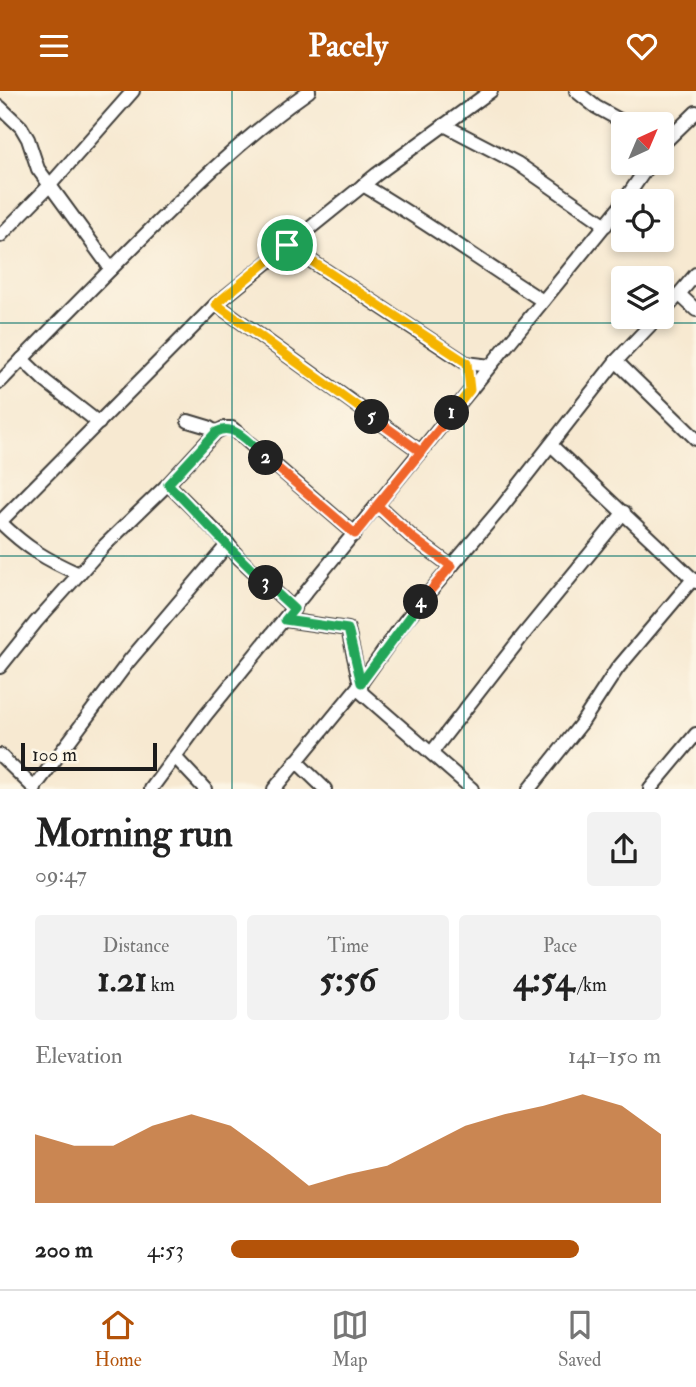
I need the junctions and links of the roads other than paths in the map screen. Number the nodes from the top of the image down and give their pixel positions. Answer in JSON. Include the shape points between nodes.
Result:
{"nodes":[{"id":1,"x":133,"y":91,"type":"edge"},
{"id":2,"x":309,"y":91,"type":"edge"},
{"id":3,"x":491,"y":91,"type":"edge"},
{"id":4,"x":576,"y":91,"type":"edge"},
{"id":5,"x":0,"y":107,"type":"edge"},
{"id":6,"x":696,"y":112,"type":"edge"},
{"id":7,"x":611,"y":115,"type":"edge"},
{"id":8,"x":444,"y":125,"type":"junction"},
{"id":9,"x":674,"y":133,"type":"edge"},
{"id":10,"x":50,"y":185,"type":"junction"},
{"id":11,"x":363,"y":185,"type":"junction"},
{"id":12,"x":611,"y":219,"type":"edge"},
{"id":13,"x":606,"y":225,"type":"junction"},
{"id":14,"x":0,"y":236,"type":"edge"},
{"id":15,"x":287,"y":245,"type":"junction"},
{"id":16,"x":110,"y":269,"type":"junction"},
{"id":17,"x":696,"y":274,"type":"edge"},
{"id":18,"x":680,"y":295,"type":"junction"},
{"id":19,"x":543,"y":301,"type":"junction"},
{"id":20,"x":674,"y":301,"type":"edge"},
{"id":21,"x":216,"y":304,"type":"junction"},
{"id":22,"x":696,"y":310,"type":"edge"},
{"id":23,"x":647,"y":329,"type":"edge"},
{"id":24,"x":22,"y":359,"type":"junction"},
{"id":25,"x":616,"y":361,"type":"junction"},
{"id":26,"x":467,"y":363,"type":"junction"},
{"id":27,"x":490,"y":366,"type":"junction"},
{"id":28,"x":0,"y":382,"type":"edge"},
{"id":29,"x":470,"y":390,"type":"junction"},
{"id":30,"x":188,"y":421,"type":"dead end"},
{"id":31,"x":99,"y":423,"type":"junction"},
{"id":32,"x":216,"y":432,"type":"junction"},
{"id":33,"x":696,"y":439,"type":"edge"},
{"id":34,"x":551,"y":445,"type":"junction"},
{"id":35,"x":421,"y":452,"type":"junction"},
{"id":36,"x":168,"y":484,"type":"junction"},
{"id":37,"x":377,"y":505,"type":"junction"},
{"id":38,"x":624,"y":512,"type":"junction"},
{"id":39,"x":0,"y":522,"type":"edge"},
{"id":40,"x":355,"y":534,"type":"junction"},
{"id":41,"x":228,"y":544,"type":"junction"},
{"id":42,"x":451,"y":566,"type":"junction"},
{"id":43,"x":79,"y":574,"type":"junction"},
{"id":44,"x":694,"y":581,"type":"edge"},
{"id":45,"x":294,"y":609,"type":"junction"},
{"id":46,"x":285,"y":620,"type":"junction"},
{"id":47,"x":0,"y":667,"type":"edge"},
{"id":48,"x":357,"y":691,"type":"junction"},
{"id":49,"x":696,"y":734,"type":"edge"},
{"id":50,"x":432,"y":752,"type":"junction"},
{"id":51,"x":0,"y":755,"type":"edge"},
{"id":52,"x":175,"y":757,"type":"junction"},
{"id":53,"x":296,"y":761,"type":"junction"},
{"id":54,"x":34,"y":788,"type":"edge"},
{"id":55,"x":150,"y":789,"type":"edge"},
{"id":56,"x":205,"y":789,"type":"edge"},
{"id":57,"x":274,"y":789,"type":"edge"},
{"id":58,"x":325,"y":789,"type":"edge"},
{"id":59,"x":472,"y":789,"type":"edge"},
{"id":60,"x":529,"y":789,"type":"edge"},
{"id":61,"x":650,"y":789,"type":"edge"}],
"edges":[{"from":1,"to":10,"type":"street"},
{"from":2,"to":16,"type":"street","via":[[184,196]]},
{"from":3,"to":8,"type":"street"},
{"from":4,"to":7,"type":"street"},
{"from":5,"to":10,"type":"street","via":[[22,127],[38,169]]},
{"from":6,"to":9,"type":"street"},
{"from":8,"to":11,"type":"street"},
{"from":8,"to":13,"type":"street","via":[[517,163]]},
{"from":10,"to":14,"type":"street"},
{"from":10,"to":16,"type":"street"},
{"from":11,"to":15,"type":"street"},
{"from":11,"to":19,"type":"street"},
{"from":12,"to":13,"type":"street"},
{"from":13,"to":19,"type":"street"},
{"from":15,"to":21,"type":"street"},
{"from":15,"to":26,"type":"street"},
{"from":16,"to":24,"type":"street"},
{"from":17,"to":18,"type":"street"},
{"from":18,"to":20,"type":"street"},
{"from":18,"to":22,"type":"street"},
{"from":19,"to":27,"type":"street"},
{"from":21,"to":31,"type":"street"},
{"from":21,"to":35,"type":"street"},
{"from":23,"to":25,"type":"street"},
{"from":24,"to":28,"type":"street"},
{"from":24,"to":31,"type":"street"},
{"from":25,"to":33,"type":"street"},
{"from":25,"to":34,"type":"street"},
{"from":26,"to":27,"type":"street"},
{"from":26,"to":29,"type":"street"},
{"from":27,"to":29,"type":"street"},
{"from":29,"to":35,"type":"street"},
{"from":30,"to":32,"type":"street"},
{"from":31,"to":39,"type":"street"},
{"from":32,"to":36,"type":"street"},
{"from":32,"to":40,"type":"street","via":[[232,428]]},
{"from":34,"to":38,"type":"street"},
{"from":34,"to":42,"type":"street"},
{"from":35,"to":37,"type":"street"},
{"from":36,"to":41,"type":"street"},
{"from":36,"to":43,"type":"street"},
{"from":37,"to":40,"type":"street"},
{"from":37,"to":42,"type":"street"},
{"from":38,"to":44,"type":"street"},
{"from":38,"to":50,"type":"street"},
{"from":39,"to":43,"type":"street","via":[[26,547]]},
{"from":40,"to":45,"type":"street"},
{"from":41,"to":45,"type":"street"},
{"from":41,"to":54,"type":"street","via":[[129,661]]},
{"from":42,"to":48,"type":"street","via":[[405,621]]},
{"from":43,"to":47,"type":"street"},
{"from":44,"to":60,"type":"street","via":[[618,669]]},
{"from":45,"to":46,"type":"street"},
{"from":46,"to":48,"type":"street","via":[[348,629]]},
{"from":46,"to":52,"type":"street"},
{"from":48,"to":50,"type":"street"},
{"from":48,"to":53,"type":"street"},
{"from":49,"to":61,"type":"street"},
{"from":50,"to":59,"type":"street"},
{"from":51,"to":54,"type":"street"},
{"from":52,"to":55,"type":"street"},
{"from":52,"to":56,"type":"street"},
{"from":53,"to":57,"type":"street"},
{"from":53,"to":58,"type":"street"}]}
